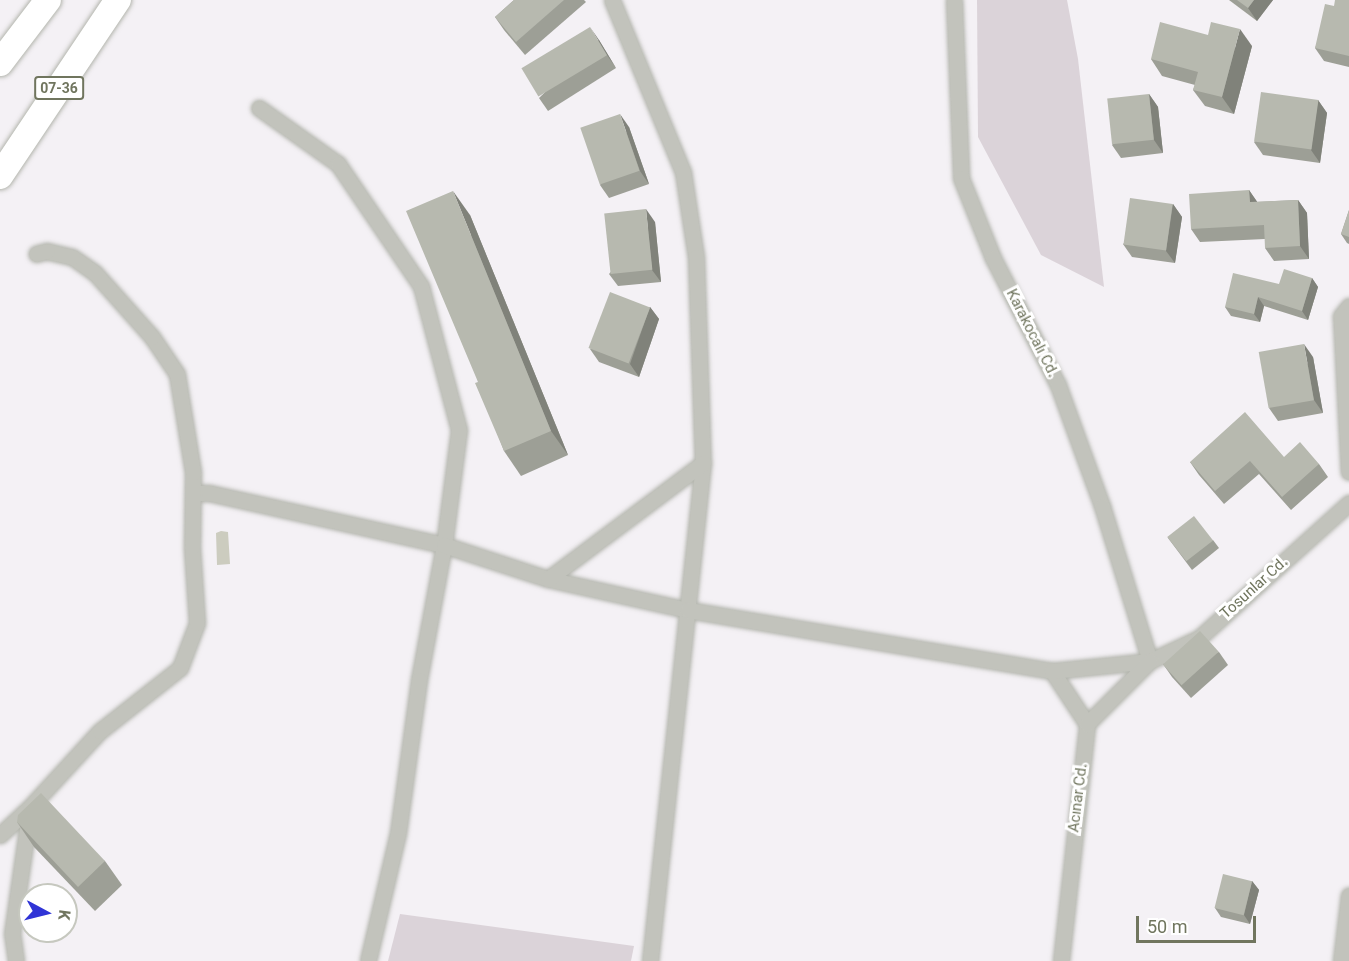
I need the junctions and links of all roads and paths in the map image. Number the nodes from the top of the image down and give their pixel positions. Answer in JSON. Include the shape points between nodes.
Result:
{"nodes":[{"id":1,"x":48,"y":0,"type":"edge"},
{"id":2,"x":118,"y":0,"type":"edge"},
{"id":3,"x":612,"y":0,"type":"edge"},
{"id":4,"x":954,"y":0,"type":"edge"},
{"id":5,"x":0,"y":63,"type":"edge"},
{"id":6,"x":259,"y":108,"type":"dead end"},
{"id":7,"x":0,"y":176,"type":"edge"},
{"id":8,"x":36,"y":254,"type":"dead end"},
{"id":9,"x":1349,"y":306,"type":"edge"},
{"id":10,"x":703,"y":463,"type":"junction"},
{"id":11,"x":1349,"y":472,"type":"edge"},
{"id":12,"x":193,"y":493,"type":"junction"},
{"id":13,"x":1349,"y":503,"type":"edge"},
{"id":14,"x":444,"y":544,"type":"junction"},
{"id":15,"x":548,"y":579,"type":"junction"},
{"id":16,"x":688,"y":610,"type":"junction"},
{"id":17,"x":1150,"y":661,"type":"junction"},
{"id":18,"x":1052,"y":670,"type":"junction"},
{"id":19,"x":1087,"y":724,"type":"junction"},
{"id":20,"x":30,"y":807,"type":"junction"},
{"id":21,"x":0,"y":835,"type":"edge"},
{"id":22,"x":1349,"y":895,"type":"edge"},
{"id":23,"x":16,"y":961,"type":"edge"},
{"id":24,"x":368,"y":961,"type":"edge"},
{"id":25,"x":650,"y":961,"type":"edge"},
{"id":26,"x":1061,"y":961,"type":"edge"},
{"id":27,"x":1341,"y":961,"type":"edge"}],
"edges":[{"from":1,"to":5,"type":"highway"},
{"from":2,"to":7,"type":"highway","number":"07-36"},
{"from":3,"to":10,"type":"street","via":[[683,172],[696,257]]},
{"from":4,"to":17,"type":"street","name":"Karakocalı Cd.","via":[[961,178],[993,258],[1058,385],[1102,506]]},
{"from":6,"to":14,"type":"street","via":[[338,164],[421,286],[459,430]]},
{"from":8,"to":12,"type":"street","via":[[47,251],[72,257],[95,273],[152,337],[177,374]]},
{"from":9,"to":11,"type":"street","via":[[1341,316]]},
{"from":10,"to":15,"type":"street"},
{"from":10,"to":16,"type":"street"},
{"from":12,"to":14,"type":"street","via":[[209,493]]},
{"from":12,"to":20,"type":"street","via":[[197,623],[180,669],[100,731]]},
{"from":13,"to":17,"type":"street","name":"Tosunlar Cd.","via":[[1199,638]]},
{"from":14,"to":15,"type":"street"},
{"from":14,"to":24,"type":"street","via":[[419,680],[398,833]]},
{"from":15,"to":16,"type":"street"},
{"from":16,"to":18,"type":"street"},
{"from":16,"to":25,"type":"street"},
{"from":17,"to":18,"type":"street"},
{"from":17,"to":19,"type":"street"},
{"from":18,"to":19,"type":"street"},
{"from":19,"to":26,"type":"street","name":"Acınar Cd."},
{"from":20,"to":21,"type":"street"},
{"from":20,"to":23,"type":"street","via":[[12,934]]},
{"from":22,"to":27,"type":"street"}]}
